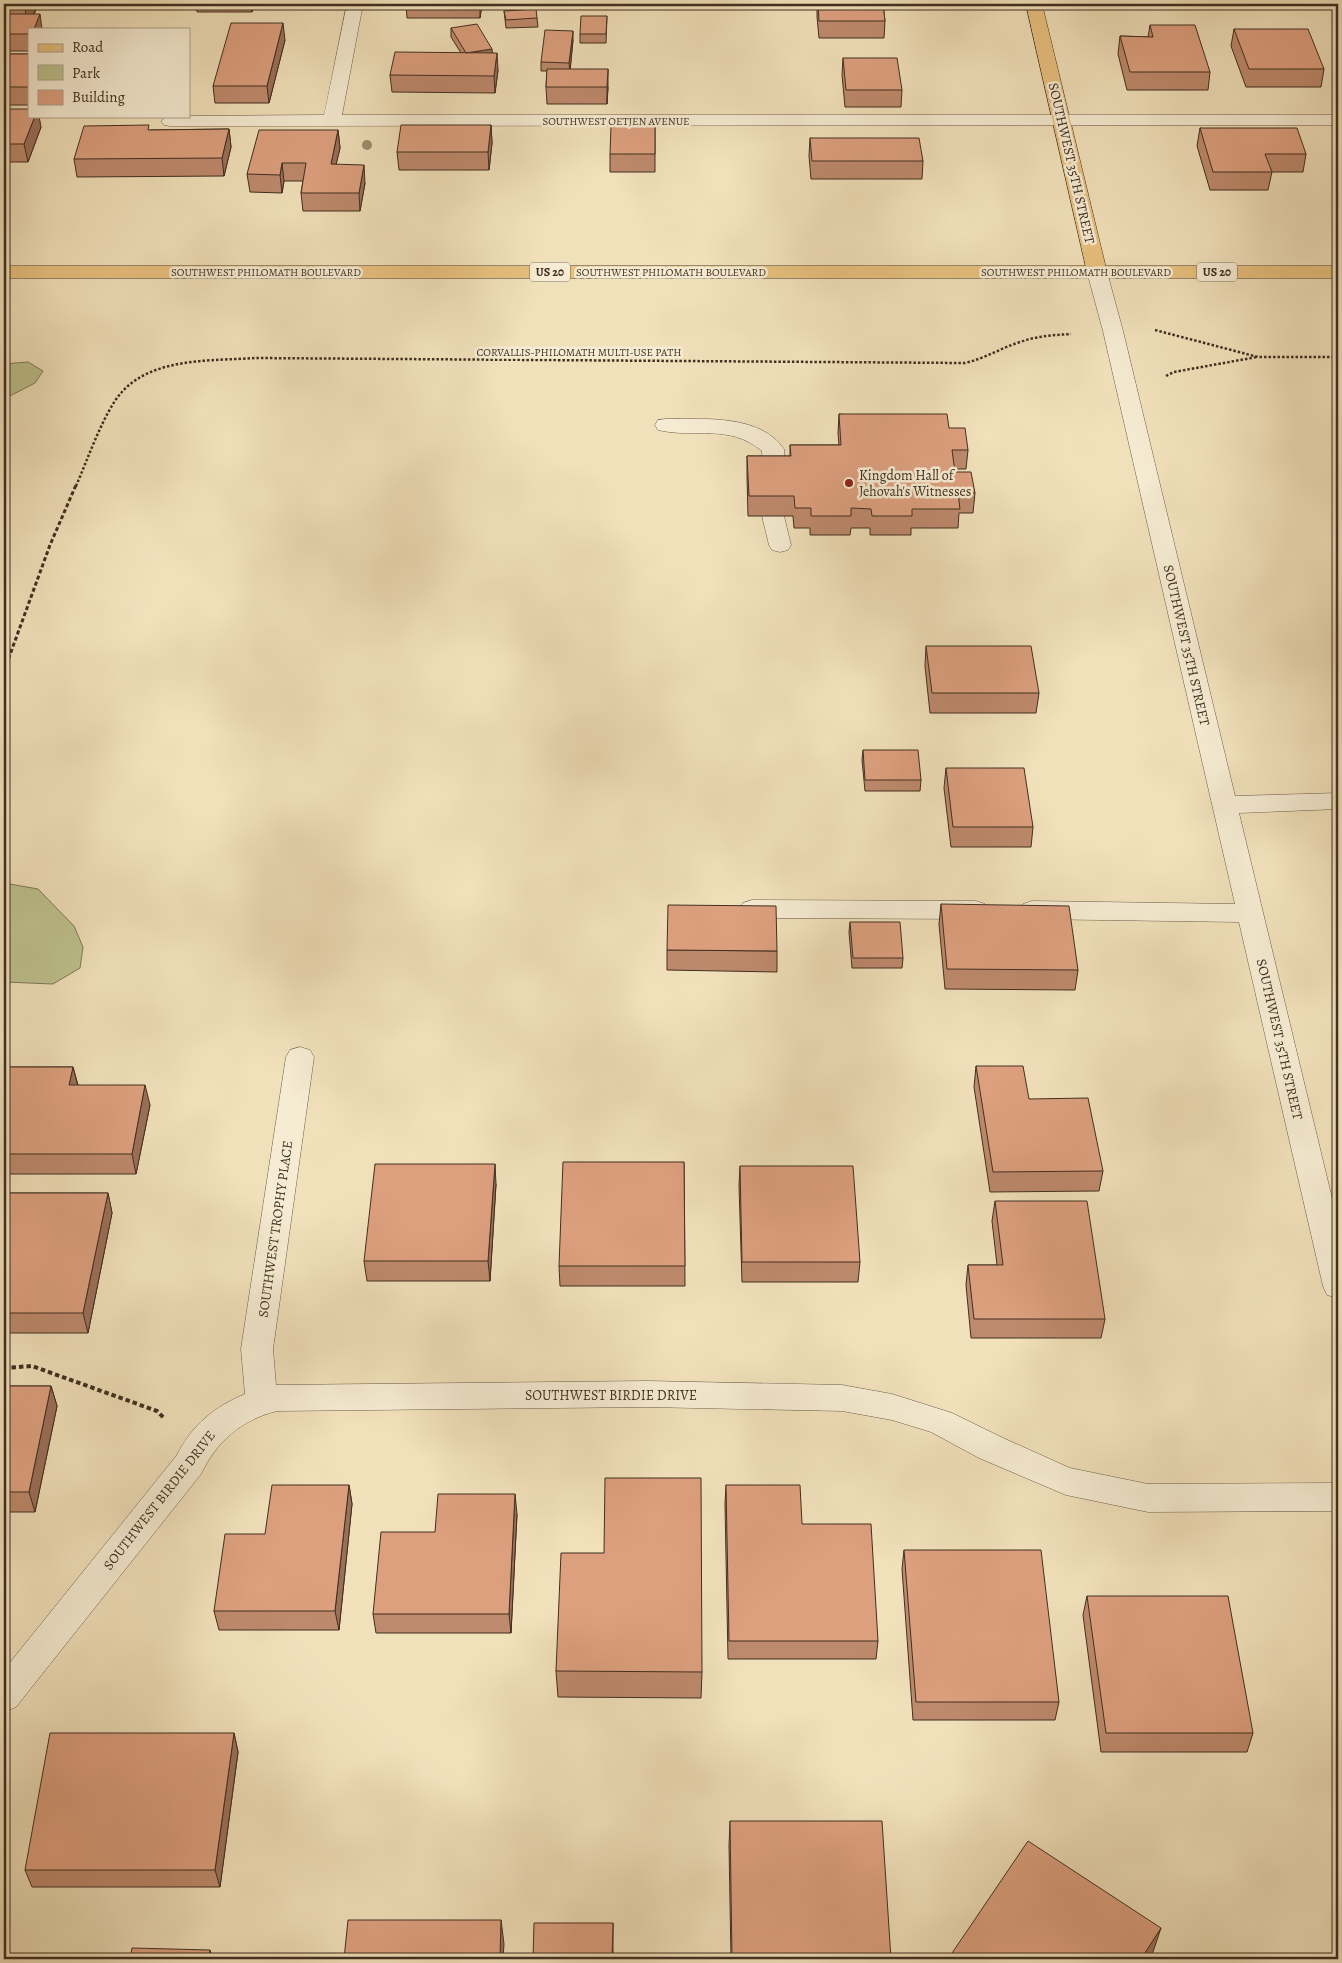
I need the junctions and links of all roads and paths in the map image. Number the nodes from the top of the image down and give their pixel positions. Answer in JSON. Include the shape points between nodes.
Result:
{"nodes":[{"id":1,"x":355,"y":4,"type":"edge"},
{"id":2,"x":1034,"y":4,"type":"edge"},
{"id":3,"x":1062,"y":120,"type":"junction"},
{"id":4,"x":1338,"y":120,"type":"edge"},
{"id":5,"x":170,"y":121,"type":"dead end"},
{"id":6,"x":332,"y":121,"type":"junction"},
{"id":7,"x":4,"y":272,"type":"edge"},
{"id":8,"x":1097,"y":272,"type":"junction"},
{"id":9,"x":1338,"y":272,"type":"edge"},
{"id":10,"x":1112,"y":331,"type":"junction"},
{"id":11,"x":1258,"y":356,"type":"junction"},
{"id":12,"x":1338,"y":357,"type":"edge"},
{"id":13,"x":1130,"y":405,"type":"junction"},
{"id":14,"x":666,"y":425,"type":"dead end"},
{"id":15,"x":774,"y":476,"type":"edge"},
{"id":16,"x":773,"y":516,"type":"edge"},
{"id":17,"x":780,"y":545,"type":"dead end"},
{"id":18,"x":4,"y":671,"type":"edge"},
{"id":19,"x":1338,"y":802,"type":"edge"},
{"id":20,"x":1225,"y":805,"type":"junction"},
{"id":21,"x":752,"y":909,"type":"edge"},
{"id":22,"x":1250,"y":913,"type":"junction"},
{"id":23,"x":300,"y":1057,"type":"dead end"},
{"id":24,"x":1337,"y":1279,"type":"edge"},
{"id":25,"x":4,"y":1368,"type":"edge"},
{"id":26,"x":262,"y":1401,"type":"junction"},
{"id":27,"x":200,"y":1443,"type":"junction"},
{"id":28,"x":1338,"y":1497,"type":"edge"},
{"id":29,"x":4,"y":1696,"type":"edge"}],
"edges":[{"from":1,"to":6,"type":"street"},
{"from":2,"to":3,"type":"main road","name":"SOUTHWEST 35TH STREET"},
{"from":3,"to":4,"type":"street","name":"SOUTHWEST OETJEN AVENUE"},
{"from":3,"to":6,"type":"street","name":"SOUTHWEST OETJEN AVENUE"},
{"from":3,"to":8,"type":"main road","name":"SOUTHWEST 35TH STREET"},
{"from":5,"to":6,"type":"street","name":"SOUTHWEST OETJEN AVENUE"},
{"from":7,"to":8,"type":"main road","name":"SOUTHWEST PHILOMATH BOULEVARD","number":"US 20"},
{"from":8,"to":9,"type":"main road","name":"SOUTHWEST PHILOMATH BOULEVARD","number":"US 20"},
{"from":8,"to":10,"type":"street","name":"SOUTHWEST 35TH STREET"},
{"from":10,"to":11,"type":"path","name":"CORVALLIS-PHILOMATH MULTI-USE PATH","via":[[1151,330],[1176,334]]},
{"from":10,"to":13,"type":"street","name":"SOUTHWEST 35TH STREET"},
{"from":10,"to":18,"type":"path","name":"CORVALLIS-PHILOMATH MULTI-USE PATH","via":[[1043,336],[965,363],[255,358],[198,362],[161,369],[121,391],[109,411],[50,545]]},
{"from":11,"to":12,"type":"path","name":"CORVALLIS-PHILOMATH MULTI-USE PATH"},
{"from":11,"to":13,"type":"path","via":[[1174,372],[1151,382]]},
{"from":13,"to":20,"type":"street","name":"SOUTHWEST 35TH STREET"},
{"from":14,"to":15,"type":"street","via":[[722,426],[753,433],[773,449]]},
{"from":16,"to":17,"type":"street"},
{"from":19,"to":20,"type":"street"},
{"from":20,"to":22,"type":"street","name":"SOUTHWEST 35TH STREET"},
{"from":21,"to":22,"type":"street"},
{"from":22,"to":24,"type":"street","name":"SOUTHWEST 35TH STREET"},
{"from":23,"to":26,"type":"street","name":"SOUTHWEST TROPHY PLACE","via":[[257,1349]]},
{"from":25,"to":27,"type":"path","via":[[32,1366],[157,1411],[175,1428]]},
{"from":26,"to":27,"type":"street","name":"SOUTHWEST BIRDIE DRIVE","via":[[221,1422]]},
{"from":26,"to":28,"type":"street","name":"SOUTHWEST BIRDIE DRIVE","via":[[277,1398],[647,1394],[842,1398],[892,1406],[941,1422],[1066,1481],[1148,1498]]},
{"from":27,"to":29,"type":"street","name":"SOUTHWEST BIRDIE DRIVE","via":[[189,1464]]}]}
